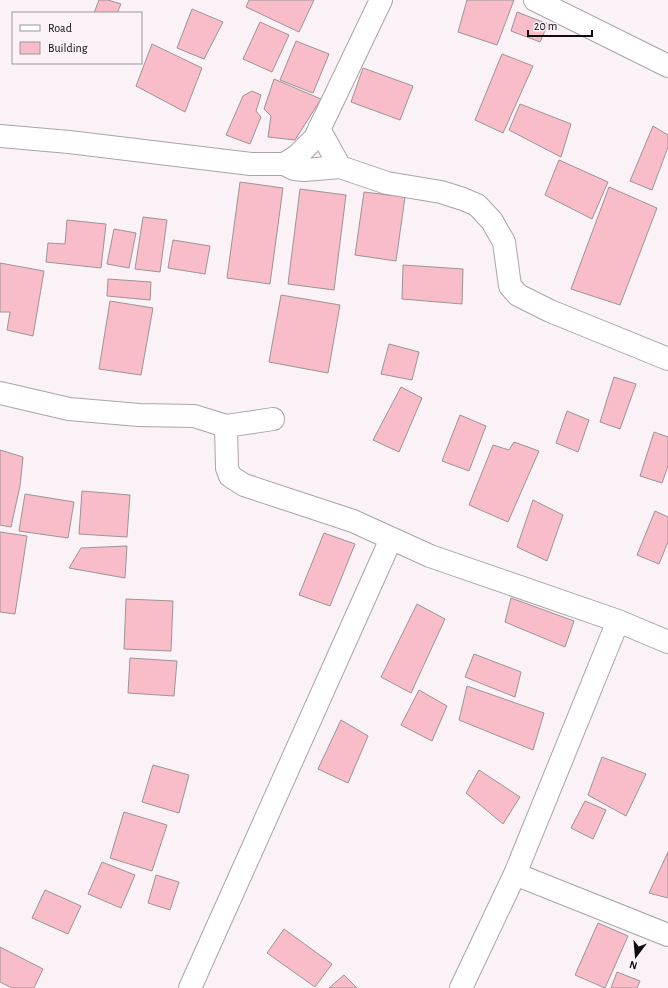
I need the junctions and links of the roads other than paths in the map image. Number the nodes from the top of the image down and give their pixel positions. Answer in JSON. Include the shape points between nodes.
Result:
{"nodes":[{"id":1,"x":381,"y":0,"type":"edge"},
{"id":2,"x":535,"y":0,"type":"edge"},
{"id":3,"x":668,"y":66,"type":"edge"},
{"id":4,"x":319,"y":130,"type":"junction"},
{"id":5,"x":0,"y":136,"type":"edge"},
{"id":6,"x":284,"y":164,"type":"junction"},
{"id":7,"x":340,"y":167,"type":"junction"},
{"id":8,"x":668,"y":359,"type":"edge"},
{"id":9,"x":0,"y":393,"type":"edge"},
{"id":10,"x":273,"y":419,"type":"dead end"},
{"id":11,"x":226,"y":426,"type":"junction"},
{"id":12,"x":392,"y":539,"type":"junction"},
{"id":13,"x":618,"y":621,"type":"junction"},
{"id":14,"x":668,"y":642,"type":"edge"},
{"id":15,"x":515,"y":874,"type":"junction"},
{"id":16,"x":668,"y":935,"type":"edge"},
{"id":17,"x":190,"y":988,"type":"edge"},
{"id":18,"x":461,"y":988,"type":"edge"}],
"edges":[{"from":1,"to":4,"type":"street"},
{"from":2,"to":3,"type":"street"},
{"from":4,"to":6,"type":"street","via":[[297,156]]},
{"from":4,"to":7,"type":"street"},
{"from":5,"to":6,"type":"street","via":[[251,164]]},
{"from":6,"to":7,"type":"street","via":[[294,169],[305,170]]},
{"from":7,"to":8,"type":"street","via":[[387,183],[441,192],[471,202],[492,221],[504,242],[510,286],[518,296]]},
{"from":9,"to":11,"type":"street","via":[[69,409],[139,415],[194,416]]},
{"from":10,"to":11,"type":"street"},
{"from":11,"to":12,"type":"street","via":[[227,468],[230,476],[244,485],[353,521]]},
{"from":12,"to":13,"type":"street","via":[[430,556]]},
{"from":12,"to":17,"type":"street"},
{"from":13,"to":14,"type":"street"},
{"from":13,"to":15,"type":"street"},
{"from":15,"to":16,"type":"street"},
{"from":15,"to":18,"type":"street"}]}
